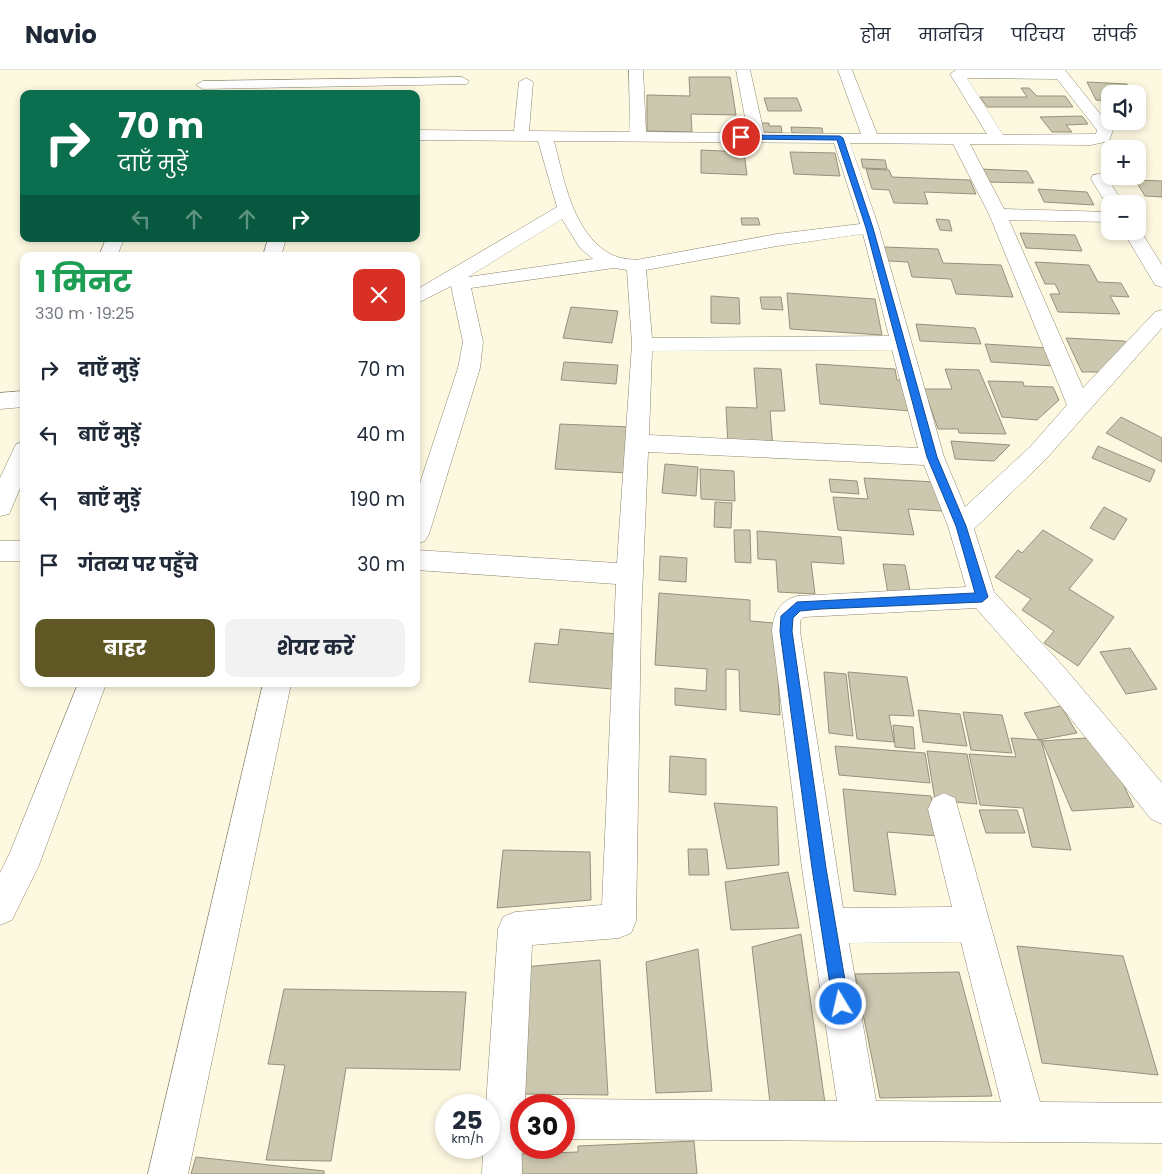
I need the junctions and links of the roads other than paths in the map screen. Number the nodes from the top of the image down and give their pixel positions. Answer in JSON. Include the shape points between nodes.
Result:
{"nodes":[{"id":1,"x":212,"y":70,"type":"edge"},
{"id":2,"x":636,"y":70,"type":"edge"},
{"id":3,"x":743,"y":70,"type":"edge"},
{"id":4,"x":845,"y":70,"type":"edge"},
{"id":5,"x":955,"y":72,"type":"edge"},
{"id":6,"x":1059,"y":73,"type":"edge"},
{"id":7,"x":462,"y":81,"type":"dead end"},
{"id":8,"x":526,"y":82,"type":"dead end"},
{"id":9,"x":201,"y":90,"type":"edge"},
{"id":10,"x":420,"y":135,"type":"edge"},
{"id":11,"x":521,"y":135,"type":"junction"},
{"id":12,"x":545,"y":135,"type":"junction"},
{"id":13,"x":638,"y":136,"type":"junction"},
{"id":14,"x":757,"y":138,"type":"junction"},
{"id":15,"x":840,"y":138,"type":"junction"},
{"id":16,"x":871,"y":138,"type":"junction"},
{"id":17,"x":959,"y":139,"type":"junction"},
{"id":18,"x":998,"y":140,"type":"junction"},
{"id":19,"x":1099,"y":179,"type":"dead end"},
{"id":20,"x":1109,"y":195,"type":"edge"},
{"id":21,"x":564,"y":210,"type":"junction"},
{"id":22,"x":998,"y":214,"type":"junction"},
{"id":23,"x":1101,"y":217,"type":"edge"},
{"id":24,"x":870,"y":228,"type":"junction"},
{"id":25,"x":1137,"y":240,"type":"edge"},
{"id":26,"x":625,"y":264,"type":"junction"},
{"id":27,"x":460,"y":279,"type":"junction"},
{"id":28,"x":1162,"y":281,"type":"edge"},
{"id":29,"x":420,"y":296,"type":"edge"},
{"id":30,"x":1162,"y":316,"type":"edge"},
{"id":31,"x":901,"y":343,"type":"junction"},
{"id":32,"x":642,"y":344,"type":"junction"},
{"id":33,"x":20,"y":399,"type":"edge"},
{"id":34,"x":0,"y":401,"type":"edge"},
{"id":35,"x":1079,"y":406,"type":"junction"},
{"id":36,"x":636,"y":443,"type":"junction"},
{"id":37,"x":932,"y":457,"type":"junction"},
{"id":38,"x":20,"y":460,"type":"edge"},
{"id":39,"x":0,"y":507,"type":"edge"},
{"id":40,"x":420,"y":521,"type":"edge"},
{"id":41,"x":961,"y":526,"type":"junction"},
{"id":42,"x":0,"y":551,"type":"edge"},
{"id":43,"x":20,"y":551,"type":"edge"},
{"id":44,"x":420,"y":560,"type":"edge"},
{"id":45,"x":629,"y":574,"type":"junction"},
{"id":46,"x":982,"y":597,"type":"junction"},
{"id":47,"x":91,"y":687,"type":"edge"},
{"id":48,"x":276,"y":687,"type":"edge"},
{"id":49,"x":1162,"y":808,"type":"edge"},
{"id":50,"x":944,"y":810,"type":"dead end"},
{"id":51,"x":0,"y":908,"type":"edge"},
{"id":52,"x":974,"y":924,"type":"junction"},
{"id":53,"x":828,"y":926,"type":"junction"},
{"id":54,"x":513,"y":1094,"type":"edge"},
{"id":55,"x":575,"y":1119,"type":"edge"},
{"id":56,"x":860,"y":1121,"type":"junction"},
{"id":57,"x":1025,"y":1121,"type":"junction"},
{"id":58,"x":1162,"y":1123,"type":"edge"},
{"id":59,"x":510,"y":1134,"type":"edge"},
{"id":60,"x":168,"y":1174,"type":"edge"},
{"id":61,"x":502,"y":1174,"type":"edge"}],
"edges":[{"from":1,"to":9,"type":"street"},
{"from":2,"to":13,"type":"street"},
{"from":3,"to":14,"type":"street"},
{"from":4,"to":16,"type":"street"},
{"from":5,"to":6,"type":"street"},
{"from":5,"to":18,"type":"street"},
{"from":6,"to":18,"type":"street","via":[[1104,130],[1103,138]]},
{"from":7,"to":9,"type":"street"},
{"from":8,"to":11,"type":"street"},
{"from":10,"to":11,"type":"street"},
{"from":11,"to":12,"type":"street"},
{"from":12,"to":13,"type":"street"},
{"from":12,"to":21,"type":"street"},
{"from":13,"to":14,"type":"street"},
{"from":14,"to":15,"type":"street"},
{"from":15,"to":16,"type":"street"},
{"from":15,"to":24,"type":"street"},
{"from":16,"to":17,"type":"street"},
{"from":17,"to":18,"type":"street"},
{"from":17,"to":22,"type":"street"},
{"from":19,"to":20,"type":"street"},
{"from":21,"to":26,"type":"street","via":[[600,256]]},
{"from":21,"to":27,"type":"street"},
{"from":22,"to":23,"type":"street"},
{"from":22,"to":35,"type":"street"},
{"from":24,"to":26,"type":"street"},
{"from":24,"to":31,"type":"street"},
{"from":25,"to":28,"type":"street"},
{"from":26,"to":27,"type":"street"},
{"from":26,"to":32,"type":"street"},
{"from":27,"to":29,"type":"street"},
{"from":27,"to":40,"type":"street","via":[[473,342],[469,368]]},
{"from":30,"to":35,"type":"street"},
{"from":31,"to":32,"type":"street"},
{"from":31,"to":37,"type":"street"},
{"from":32,"to":36,"type":"street"},
{"from":33,"to":34,"type":"street"},
{"from":35,"to":41,"type":"street","via":[[1038,454]]},
{"from":36,"to":37,"type":"street"},
{"from":36,"to":45,"type":"street"},
{"from":37,"to":41,"type":"street"},
{"from":38,"to":39,"type":"street"},
{"from":41,"to":46,"type":"street"},
{"from":42,"to":43,"type":"street"},
{"from":44,"to":45,"type":"street"},
{"from":45,"to":54,"type":"street","via":[[619,920],[515,929]]},
{"from":46,"to":49,"type":"street","via":[[1052,675]]},
{"from":46,"to":53,"type":"street","via":[[797,606],[787,616],[786,631]]},
{"from":47,"to":51,"type":"street","via":[[22,865]]},
{"from":48,"to":60,"type":"street"},
{"from":50,"to":52,"type":"street"},
{"from":52,"to":53,"type":"street"},
{"from":52,"to":57,"type":"street"},
{"from":53,"to":56,"type":"street"},
{"from":55,"to":56,"type":"street"},
{"from":56,"to":57,"type":"street"},
{"from":57,"to":58,"type":"street"},
{"from":59,"to":61,"type":"street"}]}
